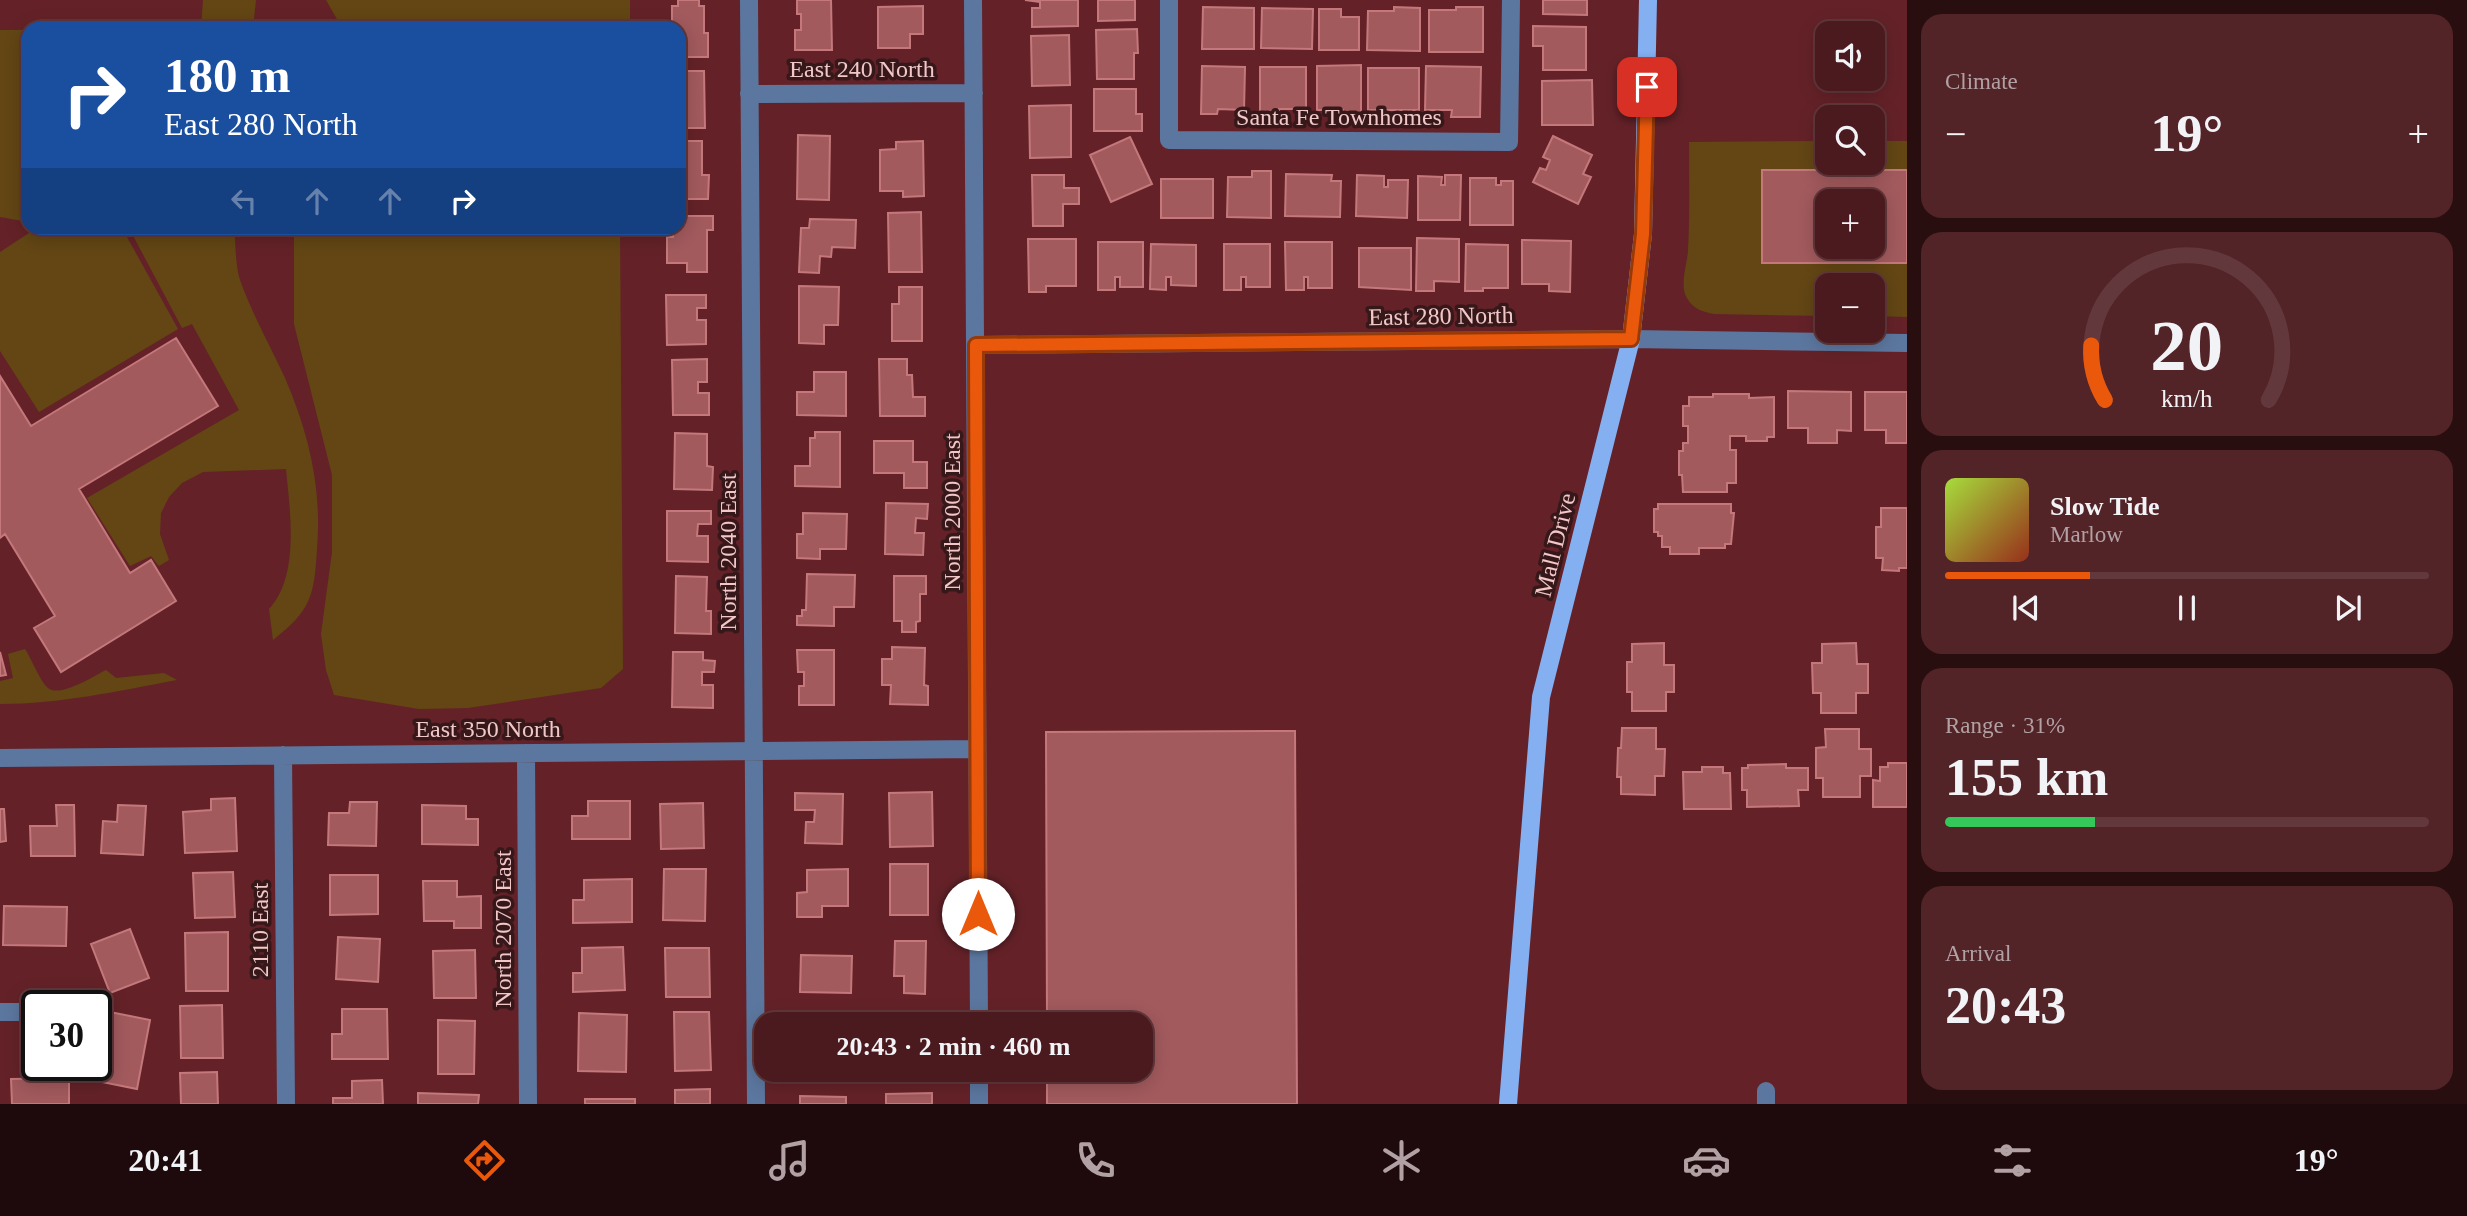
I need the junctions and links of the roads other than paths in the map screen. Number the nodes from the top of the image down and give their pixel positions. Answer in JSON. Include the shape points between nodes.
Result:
{"nodes":[{"id":1,"x":749,"y":0,"type":"edge"},
{"id":2,"x":973,"y":0,"type":"edge"},
{"id":3,"x":1169,"y":0,"type":"edge"},
{"id":4,"x":1511,"y":0,"type":"edge"},
{"id":5,"x":1648,"y":0,"type":"edge"},
{"id":6,"x":974,"y":93,"type":"junction"},
{"id":7,"x":749,"y":94,"type":"junction"},
{"id":8,"x":1631,"y":339,"type":"junction"},
{"id":9,"x":1907,"y":344,"type":"edge"},
{"id":10,"x":976,"y":345,"type":"junction"},
{"id":11,"x":977,"y":750,"type":"junction"},
{"id":12,"x":754,"y":751,"type":"junction"},
{"id":13,"x":526,"y":753,"type":"junction"},
{"id":14,"x":283,"y":755,"type":"junction"},
{"id":15,"x":0,"y":758,"type":"edge"},
{"id":16,"x":0,"y":1012,"type":"edge"},
{"id":17,"x":21,"y":1012,"type":"edge"},
{"id":18,"x":979,"y":1012,"type":"edge"},
{"id":19,"x":979,"y":1082,"type":"edge"},
{"id":20,"x":286,"y":1104,"type":"edge"},
{"id":21,"x":528,"y":1104,"type":"edge"},
{"id":22,"x":756,"y":1104,"type":"edge"},
{"id":23,"x":979,"y":1104,"type":"edge"},
{"id":24,"x":1508,"y":1104,"type":"edge"}],
"edges":[{"from":1,"to":7,"type":"street","name":"North 2040 East"},
{"from":2,"to":6,"type":"street","name":"North 2000 East"},
{"from":3,"to":4,"type":"street","name":"Santa Fe Townhomes","via":[[1169,140],[1509,142]]},
{"from":5,"to":8,"type":"main road","name":"Mall Drive","via":[[1643,234]]},
{"from":6,"to":7,"type":"street","name":"East 240 North"},
{"from":6,"to":10,"type":"street","name":"North 2000 East"},
{"from":7,"to":12,"type":"street","name":"North 2040 East"},
{"from":8,"to":9,"type":"street","name":"East 280 North"},
{"from":8,"to":10,"type":"street","name":"East 280 North"},
{"from":8,"to":24,"type":"main road","name":"Mall Drive","via":[[1541,697]]},
{"from":10,"to":11,"type":"street","name":"North 2000 East"},
{"from":11,"to":12,"type":"street","name":"East 350 North"},
{"from":11,"to":18,"type":"street","name":"North 2000 East"},
{"from":12,"to":13,"type":"street","name":"East 350 North"},
{"from":12,"to":22,"type":"street","name":"North 2040 East"},
{"from":13,"to":14,"type":"street","name":"East 350 North"},
{"from":13,"to":21,"type":"street","name":"North 2070 East"},
{"from":14,"to":15,"type":"street","name":"East 350 North"},
{"from":14,"to":20,"type":"street","name":"2110 East"},
{"from":16,"to":17,"type":"street"},
{"from":19,"to":23,"type":"street"}]}
